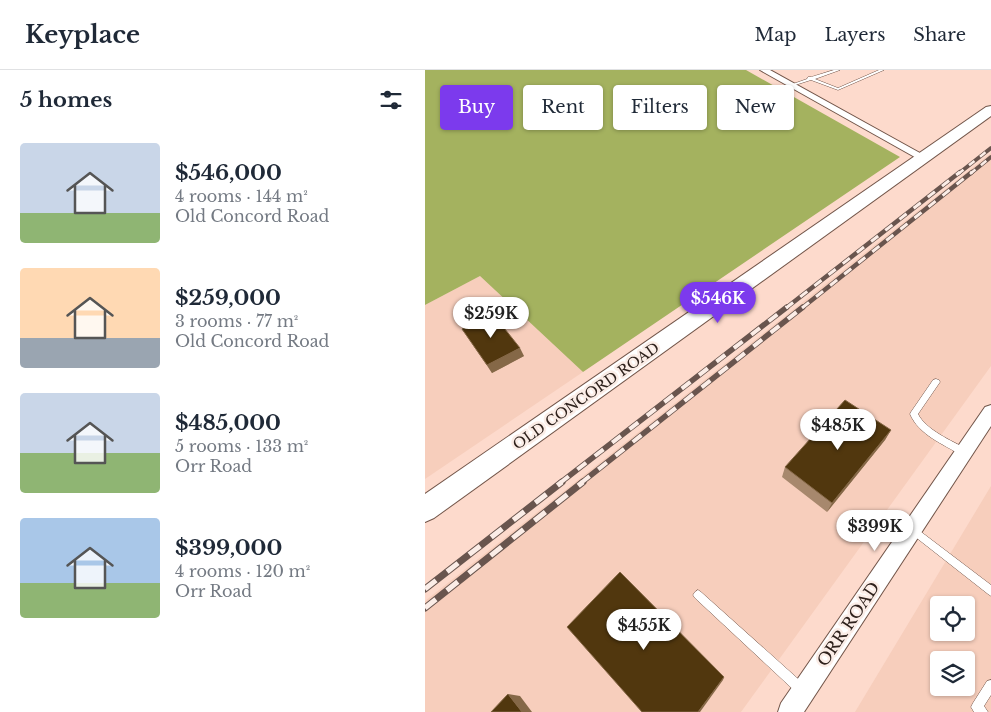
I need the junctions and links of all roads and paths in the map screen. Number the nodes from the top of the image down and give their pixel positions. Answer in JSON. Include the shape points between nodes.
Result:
{"nodes":[{"id":1,"x":764,"y":70,"type":"edge"},
{"id":2,"x":838,"y":70,"type":"edge"},
{"id":3,"x":882,"y":70,"type":"edge"},
{"id":4,"x":809,"y":78,"type":"junction"},
{"id":5,"x":792,"y":85,"type":"joint"},
{"id":6,"x":794,"y":86,"type":"edge"},
{"id":7,"x":991,"y":110,"type":"edge"},
{"id":8,"x":925,"y":158,"type":"junction"},
{"id":9,"x":936,"y":382,"type":"dead end"},
{"id":10,"x":991,"y":412,"type":"edge"},
{"id":11,"x":964,"y":452,"type":"junction"},
{"id":12,"x":425,"y":509,"type":"edge"},
{"id":13,"x":912,"y":530,"type":"junction"},
{"id":14,"x":991,"y":591,"type":"edge"},
{"id":15,"x":698,"y":595,"type":"dead end"},
{"id":16,"x":991,"y":685,"type":"edge"},
{"id":17,"x":803,"y":691,"type":"junction"},
{"id":18,"x":789,"y":712,"type":"edge"},
{"id":19,"x":982,"y":712,"type":"edge"}],
"edges":[{"from":1,"to":5,"type":"street"},
{"from":2,"to":4,"type":"lane"},
{"from":3,"to":4,"type":"lane","via":[[838,89]]},
{"from":4,"to":5,"type":"lane"},
{"from":6,"to":8,"type":"street"},
{"from":7,"to":8,"type":"street","name":"OLD CONCORD ROAD"},
{"from":8,"to":12,"type":"street","name":"OLD CONCORD ROAD"},
{"from":9,"to":11,"type":"lane","via":[[914,414],[915,419]]},
{"from":10,"to":11,"type":"street","name":"ORR ROAD"},
{"from":11,"to":13,"type":"street","name":"ORR ROAD"},
{"from":13,"to":14,"type":"lane"},
{"from":13,"to":17,"type":"street","name":"ORR ROAD"},
{"from":15,"to":17,"type":"lane"},
{"from":16,"to":19,"type":"lane","via":[[977,708]]},
{"from":17,"to":18,"type":"street","name":"ORR ROAD"}]}
